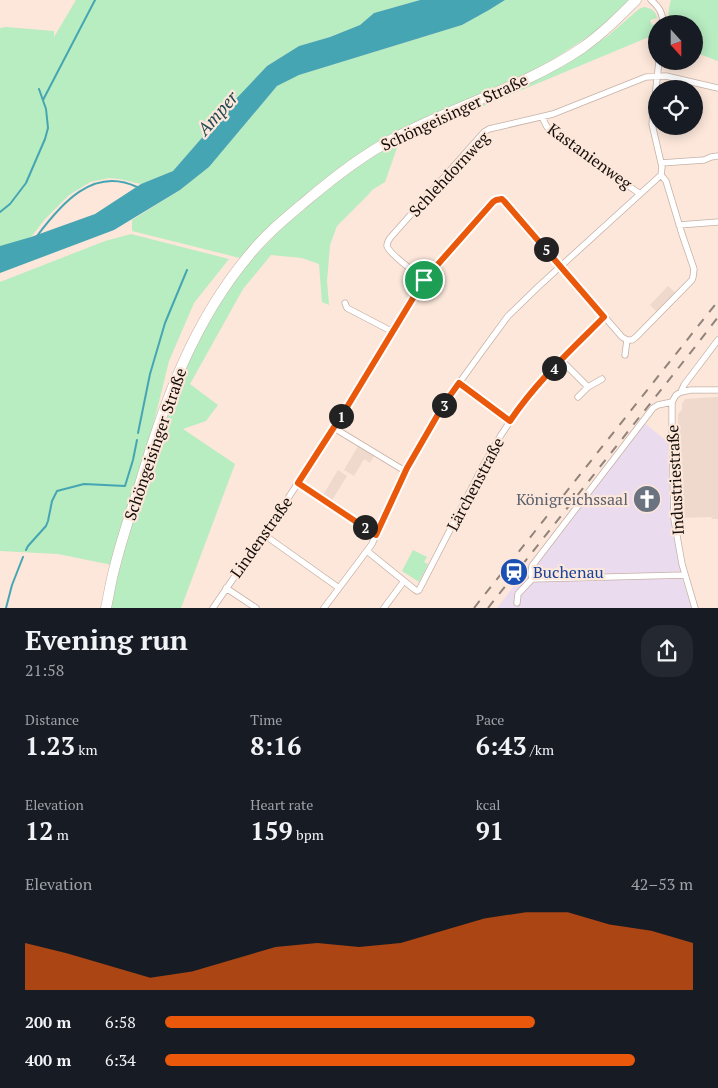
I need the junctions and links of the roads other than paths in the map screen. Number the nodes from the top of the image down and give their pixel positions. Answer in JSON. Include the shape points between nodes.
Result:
{"nodes":[{"id":1,"x":636,"y":0,"type":"edge"},
{"id":2,"x":651,"y":0,"type":"edge"},
{"id":3,"x":662,"y":15,"type":"edge"},
{"id":4,"x":658,"y":70,"type":"edge"},
{"id":5,"x":657,"y":76,"type":"junction"},
{"id":6,"x":718,"y":88,"type":"edge"},
{"id":7,"x":542,"y":117,"type":"junction"},
{"id":8,"x":718,"y":156,"type":"edge"},
{"id":9,"x":661,"y":163,"type":"junction"},
{"id":10,"x":661,"y":175,"type":"junction"},
{"id":11,"x":640,"y":194,"type":"junction"},
{"id":12,"x":718,"y":222,"type":"edge"},
{"id":13,"x":679,"y":225,"type":"junction"},
{"id":14,"x":560,"y":266,"type":"junction"},
{"id":15,"x":424,"y":280,"type":"junction"},
{"id":16,"x":345,"y":303,"type":"dead end"},
{"id":17,"x":604,"y":317,"type":"junction"},
{"id":18,"x":393,"y":332,"type":"junction"},
{"id":19,"x":627,"y":340,"type":"junction"},
{"id":20,"x":718,"y":340,"type":"edge"},
{"id":21,"x":625,"y":355,"type":"dead end"},
{"id":22,"x":561,"y":360,"type":"junction"},
{"id":23,"x":602,"y":379,"type":"dead end"},
{"id":24,"x":459,"y":383,"type":"junction"},
{"id":25,"x":588,"y":387,"type":"junction"},
{"id":26,"x":718,"y":390,"type":"edge"},
{"id":27,"x":681,"y":392,"type":"junction"},
{"id":28,"x":578,"y":397,"type":"dead end"},
{"id":29,"x":672,"y":402,"type":"junction"},
{"id":30,"x":510,"y":421,"type":"junction"},
{"id":31,"x":334,"y":428,"type":"junction"},
{"id":32,"x":405,"y":471,"type":"junction"},
{"id":33,"x":298,"y":483,"type":"junction"},
{"id":34,"x":263,"y":534,"type":"junction"},
{"id":35,"x":376,"y":535,"type":"junction"},
{"id":36,"x":367,"y":551,"type":"junction"},
{"id":37,"x":685,"y":575,"type":"junction"},
{"id":38,"x":532,"y":579,"type":"junction"},
{"id":39,"x":404,"y":581,"type":"junction"},
{"id":40,"x":226,"y":588,"type":"junction"},
{"id":41,"x":339,"y":588,"type":"junction"},
{"id":42,"x":516,"y":603,"type":"dead end"},
{"id":43,"x":106,"y":608,"type":"edge"},
{"id":44,"x":213,"y":608,"type":"edge"},
{"id":45,"x":256,"y":608,"type":"edge"},
{"id":46,"x":324,"y":608,"type":"edge"},
{"id":47,"x":384,"y":608,"type":"edge"},
{"id":48,"x":695,"y":608,"type":"edge"}],
"edges":[{"from":1,"to":43,"type":"main road","name":"Schöngeisinger Straße","via":[[598,36],[563,60],[393,138],[345,168],[251,252],[209,311],[181,367],[153,440]]},
{"from":2,"to":3,"type":"street"},
{"from":4,"to":5,"type":"street"},
{"from":5,"to":6,"type":"street"},
{"from":5,"to":7,"type":"street","name":"Schlehdornweg","via":[[646,77]]},
{"from":5,"to":9,"type":"street","via":[[652,124]]},
{"from":7,"to":11,"type":"street","name":"Kastanienweg","via":[[546,127]]},
{"from":7,"to":15,"type":"street","name":"Schlehdornweg","via":[[484,132],[390,238],[387,245],[390,251]]},
{"from":8,"to":9,"type":"street"},
{"from":9,"to":10,"type":"street"},
{"from":10,"to":11,"type":"street"},
{"from":10,"to":13,"type":"street"},
{"from":11,"to":14,"type":"street"},
{"from":12,"to":13,"type":"street"},
{"from":13,"to":19,"type":"street","via":[[694,266],[694,277],[636,337]]},
{"from":14,"to":15,"type":"street","name":"Lindenstraße","via":[[499,199]]},
{"from":14,"to":17,"type":"street"},
{"from":14,"to":24,"type":"street","via":[[508,316]]},
{"from":15,"to":18,"type":"street","name":"Lindenstraße"},
{"from":16,"to":18,"type":"street","via":[[347,308]]},
{"from":17,"to":19,"type":"street"},
{"from":17,"to":22,"type":"street","name":"Lärchenstraße"},
{"from":18,"to":31,"type":"street","name":"Lindenstraße"},
{"from":19,"to":21,"type":"street"},
{"from":20,"to":27,"type":"street","name":"Industriestraße"},
{"from":22,"to":25,"type":"street"},
{"from":22,"to":30,"type":"street","name":"Lärchenstraße"},
{"from":23,"to":25,"type":"street"},
{"from":24,"to":30,"type":"street"},
{"from":24,"to":32,"type":"street"},
{"from":25,"to":28,"type":"street"},
{"from":26,"to":27,"type":"street"},
{"from":27,"to":29,"type":"street","name":"Industriestraße"},
{"from":29,"to":37,"type":"street","name":"Industriestraße","via":[[674,519]]},
{"from":29,"to":38,"type":"street","via":[[653,408],[532,566]]},
{"from":30,"to":39,"type":"street","name":"Lärchenstraße","via":[[483,466],[421,588],[417,590]]},
{"from":31,"to":32,"type":"street"},
{"from":31,"to":33,"type":"street","name":"Lindenstraße"},
{"from":32,"to":35,"type":"street"},
{"from":33,"to":34,"type":"street","name":"Lindenstraße"},
{"from":33,"to":35,"type":"street"},
{"from":34,"to":40,"type":"street","name":"Lindenstraße"},
{"from":34,"to":41,"type":"street"},
{"from":35,"to":36,"type":"street"},
{"from":36,"to":39,"type":"street"},
{"from":36,"to":41,"type":"street"},
{"from":37,"to":38,"type":"street"},
{"from":37,"to":48,"type":"street","name":"Industriestraße"},
{"from":38,"to":42,"type":"street","via":[[518,594]]},
{"from":39,"to":47,"type":"street"},
{"from":40,"to":44,"type":"street","name":"Lindenstraße"},
{"from":40,"to":45,"type":"street"},
{"from":41,"to":46,"type":"street"}]}
